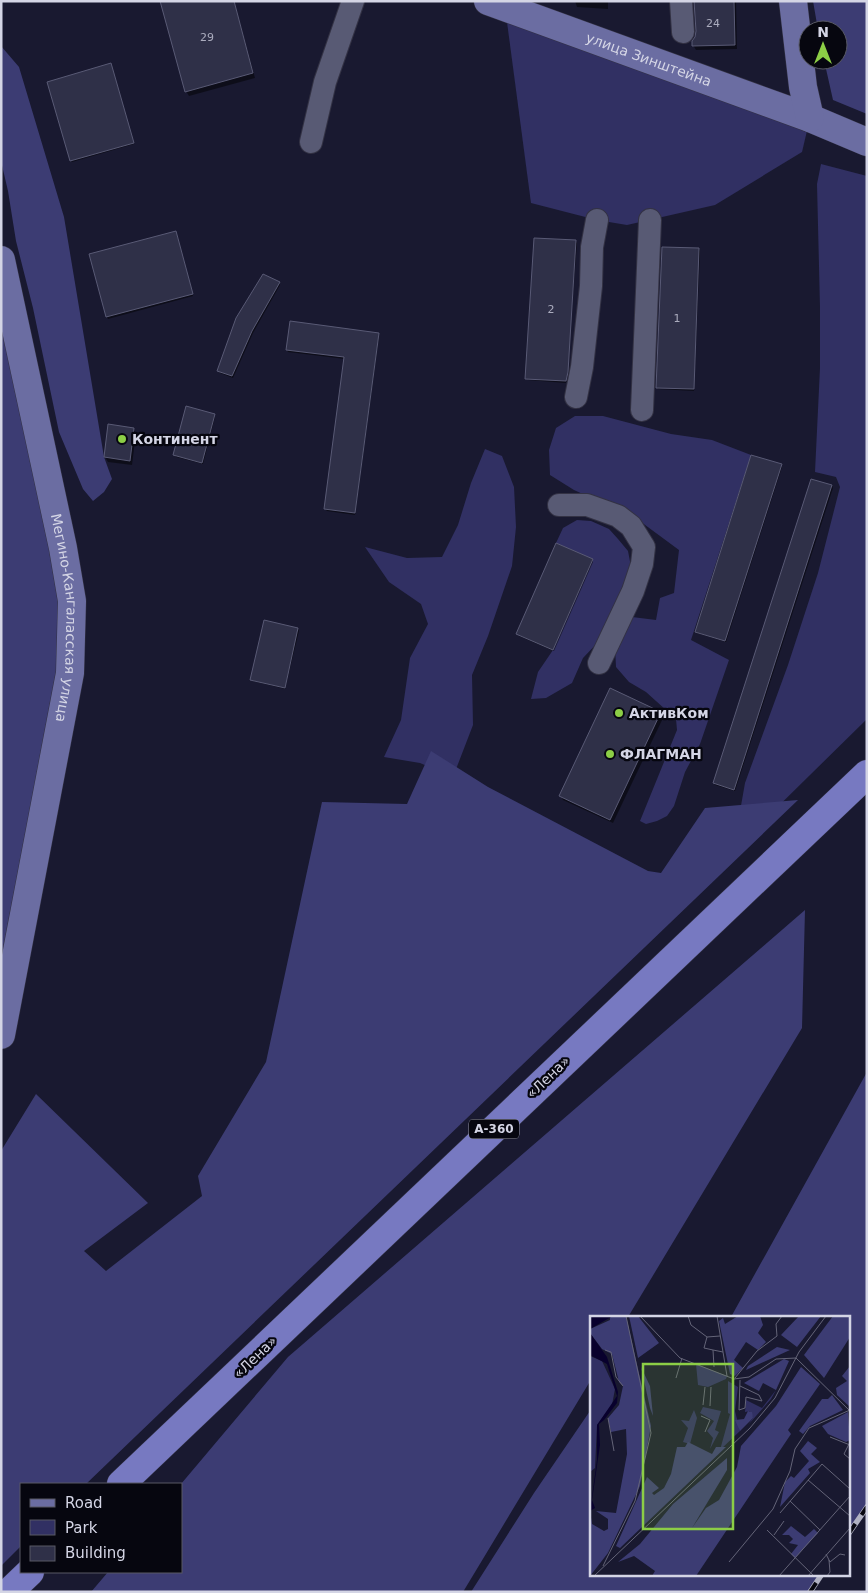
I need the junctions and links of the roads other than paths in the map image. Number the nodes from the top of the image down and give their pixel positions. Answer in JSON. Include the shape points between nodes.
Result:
{"nodes":[{"id":1,"x":353,"y":1,"type":"edge"},
{"id":2,"x":488,"y":1,"type":"edge"},
{"id":3,"x":681,"y":1,"type":"edge"},
{"id":4,"x":793,"y":1,"type":"edge"},
{"id":5,"x":683,"y":32,"type":"dead end"},
{"id":6,"x":810,"y":118,"type":"junction"},
{"id":7,"x":311,"y":142,"type":"dead end"},
{"id":8,"x":867,"y":142,"type":"edge"},
{"id":9,"x":597,"y":220,"type":"dead end"},
{"id":10,"x":650,"y":220,"type":"dead end"},
{"id":11,"x":1,"y":260,"type":"edge"},
{"id":12,"x":576,"y":397,"type":"dead end"},
{"id":13,"x":642,"y":410,"type":"dead end"},
{"id":14,"x":559,"y":505,"type":"dead end"},
{"id":15,"x":599,"y":663,"type":"dead end"},
{"id":16,"x":867,"y":774,"type":"edge"},
{"id":17,"x":1,"y":1036,"type":"edge"},
{"id":18,"x":122,"y":1483,"type":"edge"},
{"id":19,"x":29,"y":1573,"type":"edge"},
{"id":20,"x":9,"y":1592,"type":"edge"}],
"edges":[{"from":1,"to":7,"type":"lane","via":[[325,82]]},
{"from":2,"to":6,"type":"main road","name":"улица Зинштейна"},
{"from":3,"to":5,"type":"lane"},
{"from":4,"to":6,"type":"main road"},
{"from":6,"to":8,"type":"main road","name":"улица Зинштейна"},
{"from":9,"to":12,"type":"lane","via":[[592,247],[592,286]]},
{"from":10,"to":13,"type":"lane"},
{"from":11,"to":17,"type":"main road","name":"Мегино-Кангаласская улица","via":[[72,601],[70,672]]},
{"from":14,"to":15,"type":"lane","via":[[587,505],[618,516],[631,526],[644,547],[633,591]]},
{"from":16,"to":18,"type":"highway","name":"«Лена»","number":"А-360"},
{"from":19,"to":20,"type":"highway"}]}
